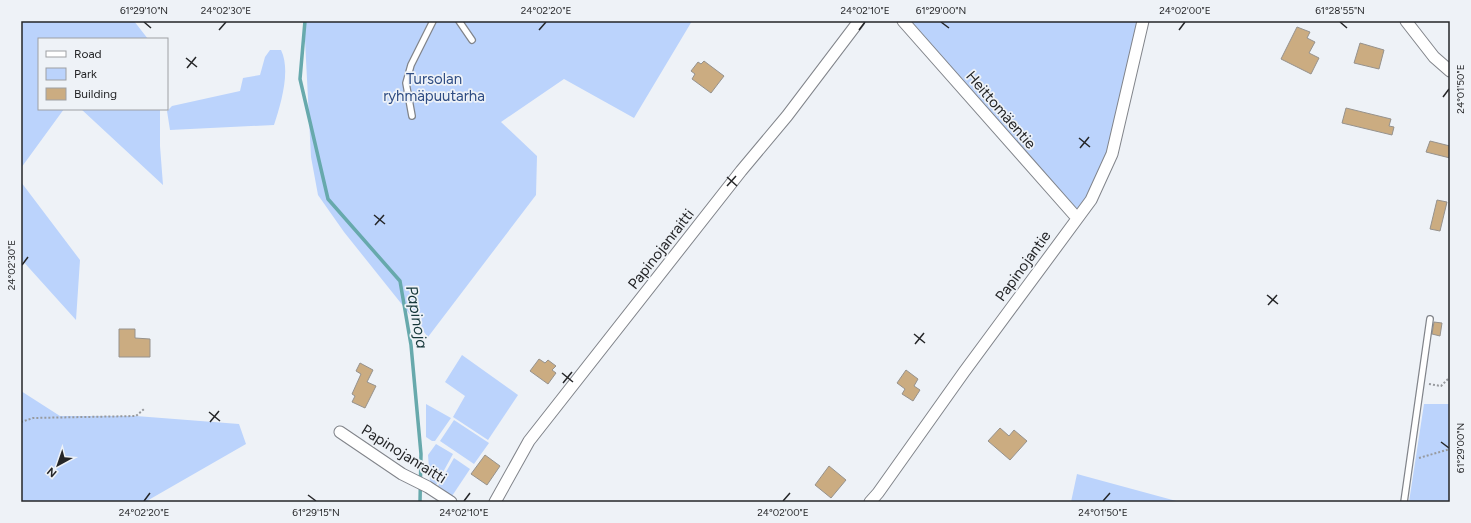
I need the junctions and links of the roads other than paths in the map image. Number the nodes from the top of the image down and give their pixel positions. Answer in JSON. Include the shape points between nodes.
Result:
{"nodes":[{"id":1,"x":433,"y":21,"type":"edge"},
{"id":2,"x":459,"y":21,"type":"edge"},
{"id":3,"x":859,"y":21,"type":"edge"},
{"id":4,"x":903,"y":21,"type":"edge"},
{"id":5,"x":1143,"y":21,"type":"edge"},
{"id":6,"x":1406,"y":21,"type":"edge"},
{"id":7,"x":472,"y":40,"type":"dead end"},
{"id":8,"x":1450,"y":71,"type":"edge"},
{"id":9,"x":412,"y":116,"type":"dead end"},
{"id":10,"x":1077,"y":218,"type":"junction"},
{"id":11,"x":1430,"y":318,"type":"dead end"},
{"id":12,"x":340,"y":432,"type":"dead end"},
{"id":13,"x":451,"y":502,"type":"edge"},
{"id":14,"x":495,"y":502,"type":"edge"},
{"id":15,"x":870,"y":502,"type":"edge"},
{"id":16,"x":1404,"y":502,"type":"edge"}],
"edges":[{"from":1,"to":9,"type":"lane","via":[[406,83]]},
{"from":2,"to":7,"type":"lane"},
{"from":3,"to":14,"type":"street","name":"Papinojanraitti","via":[[787,116],[529,441]]},
{"from":4,"to":10,"type":"street","name":"Heittomäentie"},
{"from":5,"to":10,"type":"street","name":"Papinojantie","via":[[1112,154],[1091,200]]},
{"from":6,"to":8,"type":"street","via":[[1434,57]]},
{"from":10,"to":15,"type":"street","name":"Papinojantie"},
{"from":11,"to":16,"type":"lane"},
{"from":12,"to":13,"type":"street","name":"Papinojanraitti"}]}
